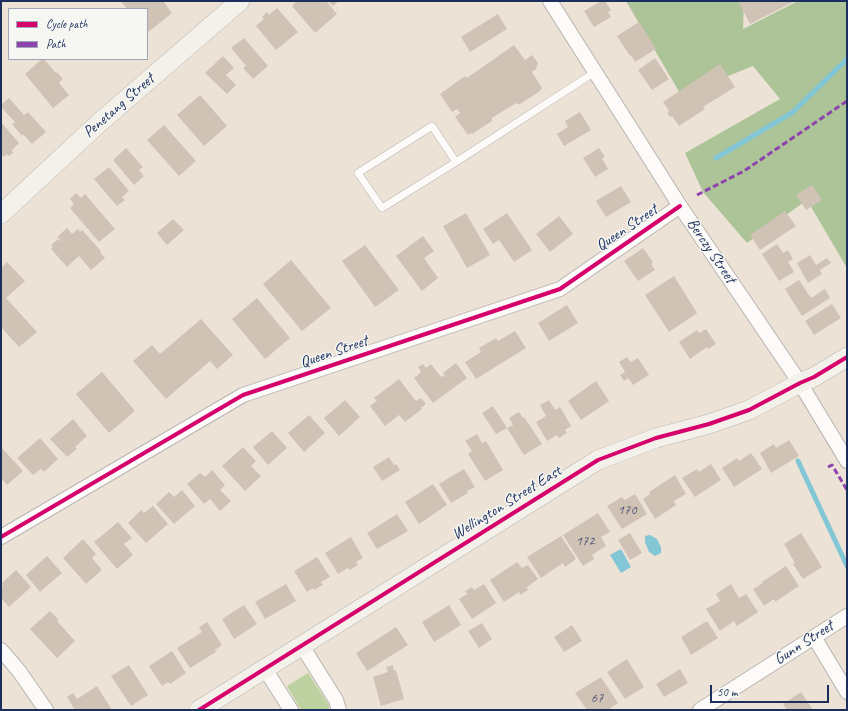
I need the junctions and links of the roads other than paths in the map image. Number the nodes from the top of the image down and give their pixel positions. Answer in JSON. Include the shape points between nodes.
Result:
{"nodes":[{"id":1,"x":240,"y":1,"type":"edge"},
{"id":2,"x":550,"y":1,"type":"edge"},
{"id":3,"x":595,"y":72,"type":"junction"},
{"id":4,"x":456,"y":162,"type":"junction"},
{"id":5,"x":680,"y":206,"type":"junction"},
{"id":6,"x":1,"y":214,"type":"edge"},
{"id":7,"x":847,"y":357,"type":"edge"},
{"id":8,"x":800,"y":383,"type":"junction"},
{"id":9,"x":847,"y":460,"type":"edge"},
{"id":10,"x":1,"y":537,"type":"edge"},
{"id":11,"x":847,"y":616,"type":"edge"},
{"id":12,"x":814,"y":637,"type":"junction"},
{"id":13,"x":302,"y":646,"type":"junction"},
{"id":14,"x":1,"y":650,"type":"edge"},
{"id":15,"x":265,"y":669,"type":"junction"},
{"id":16,"x":847,"y":692,"type":"edge"},
{"id":17,"x":46,"y":710,"type":"edge"},
{"id":18,"x":199,"y":710,"type":"edge"},
{"id":19,"x":291,"y":710,"type":"edge"},
{"id":20,"x":339,"y":710,"type":"edge"},
{"id":21,"x":700,"y":710,"type":"edge"}],
"edges":[{"from":1,"to":6,"type":"street","name":"Penetang Street","via":[[99,123]]},
{"from":2,"to":3,"type":"street","name":"Berczy Street"},
{"from":3,"to":4,"type":"lane"},
{"from":3,"to":5,"type":"street","name":"Berczy Street"},
{"from":4,"to":4,"type":"lane","via":[[382,208],[358,173],[432,126]]},
{"from":5,"to":8,"type":"street","name":"Berczy Street"},
{"from":5,"to":10,"type":"street","name":"Queen Street","via":[[560,289],[244,395]]},
{"from":7,"to":8,"type":"street","name":"Wellington Street East"},
{"from":8,"to":9,"type":"street","name":"Berczy Street"},
{"from":8,"to":13,"type":"street","name":"Wellington Street East","via":[[749,410],[656,438],[598,460]]},
{"from":11,"to":12,"type":"street","name":"Gunn Street"},
{"from":12,"to":16,"type":"street"},
{"from":12,"to":21,"type":"street","name":"Gunn Street"},
{"from":13,"to":15,"type":"street","name":"Wellington Street East"},
{"from":13,"to":20,"type":"street","via":[[336,700]]},
{"from":14,"to":17,"type":"street"},
{"from":15,"to":18,"type":"street","name":"Wellington Street East"},
{"from":15,"to":19,"type":"street"}]}
